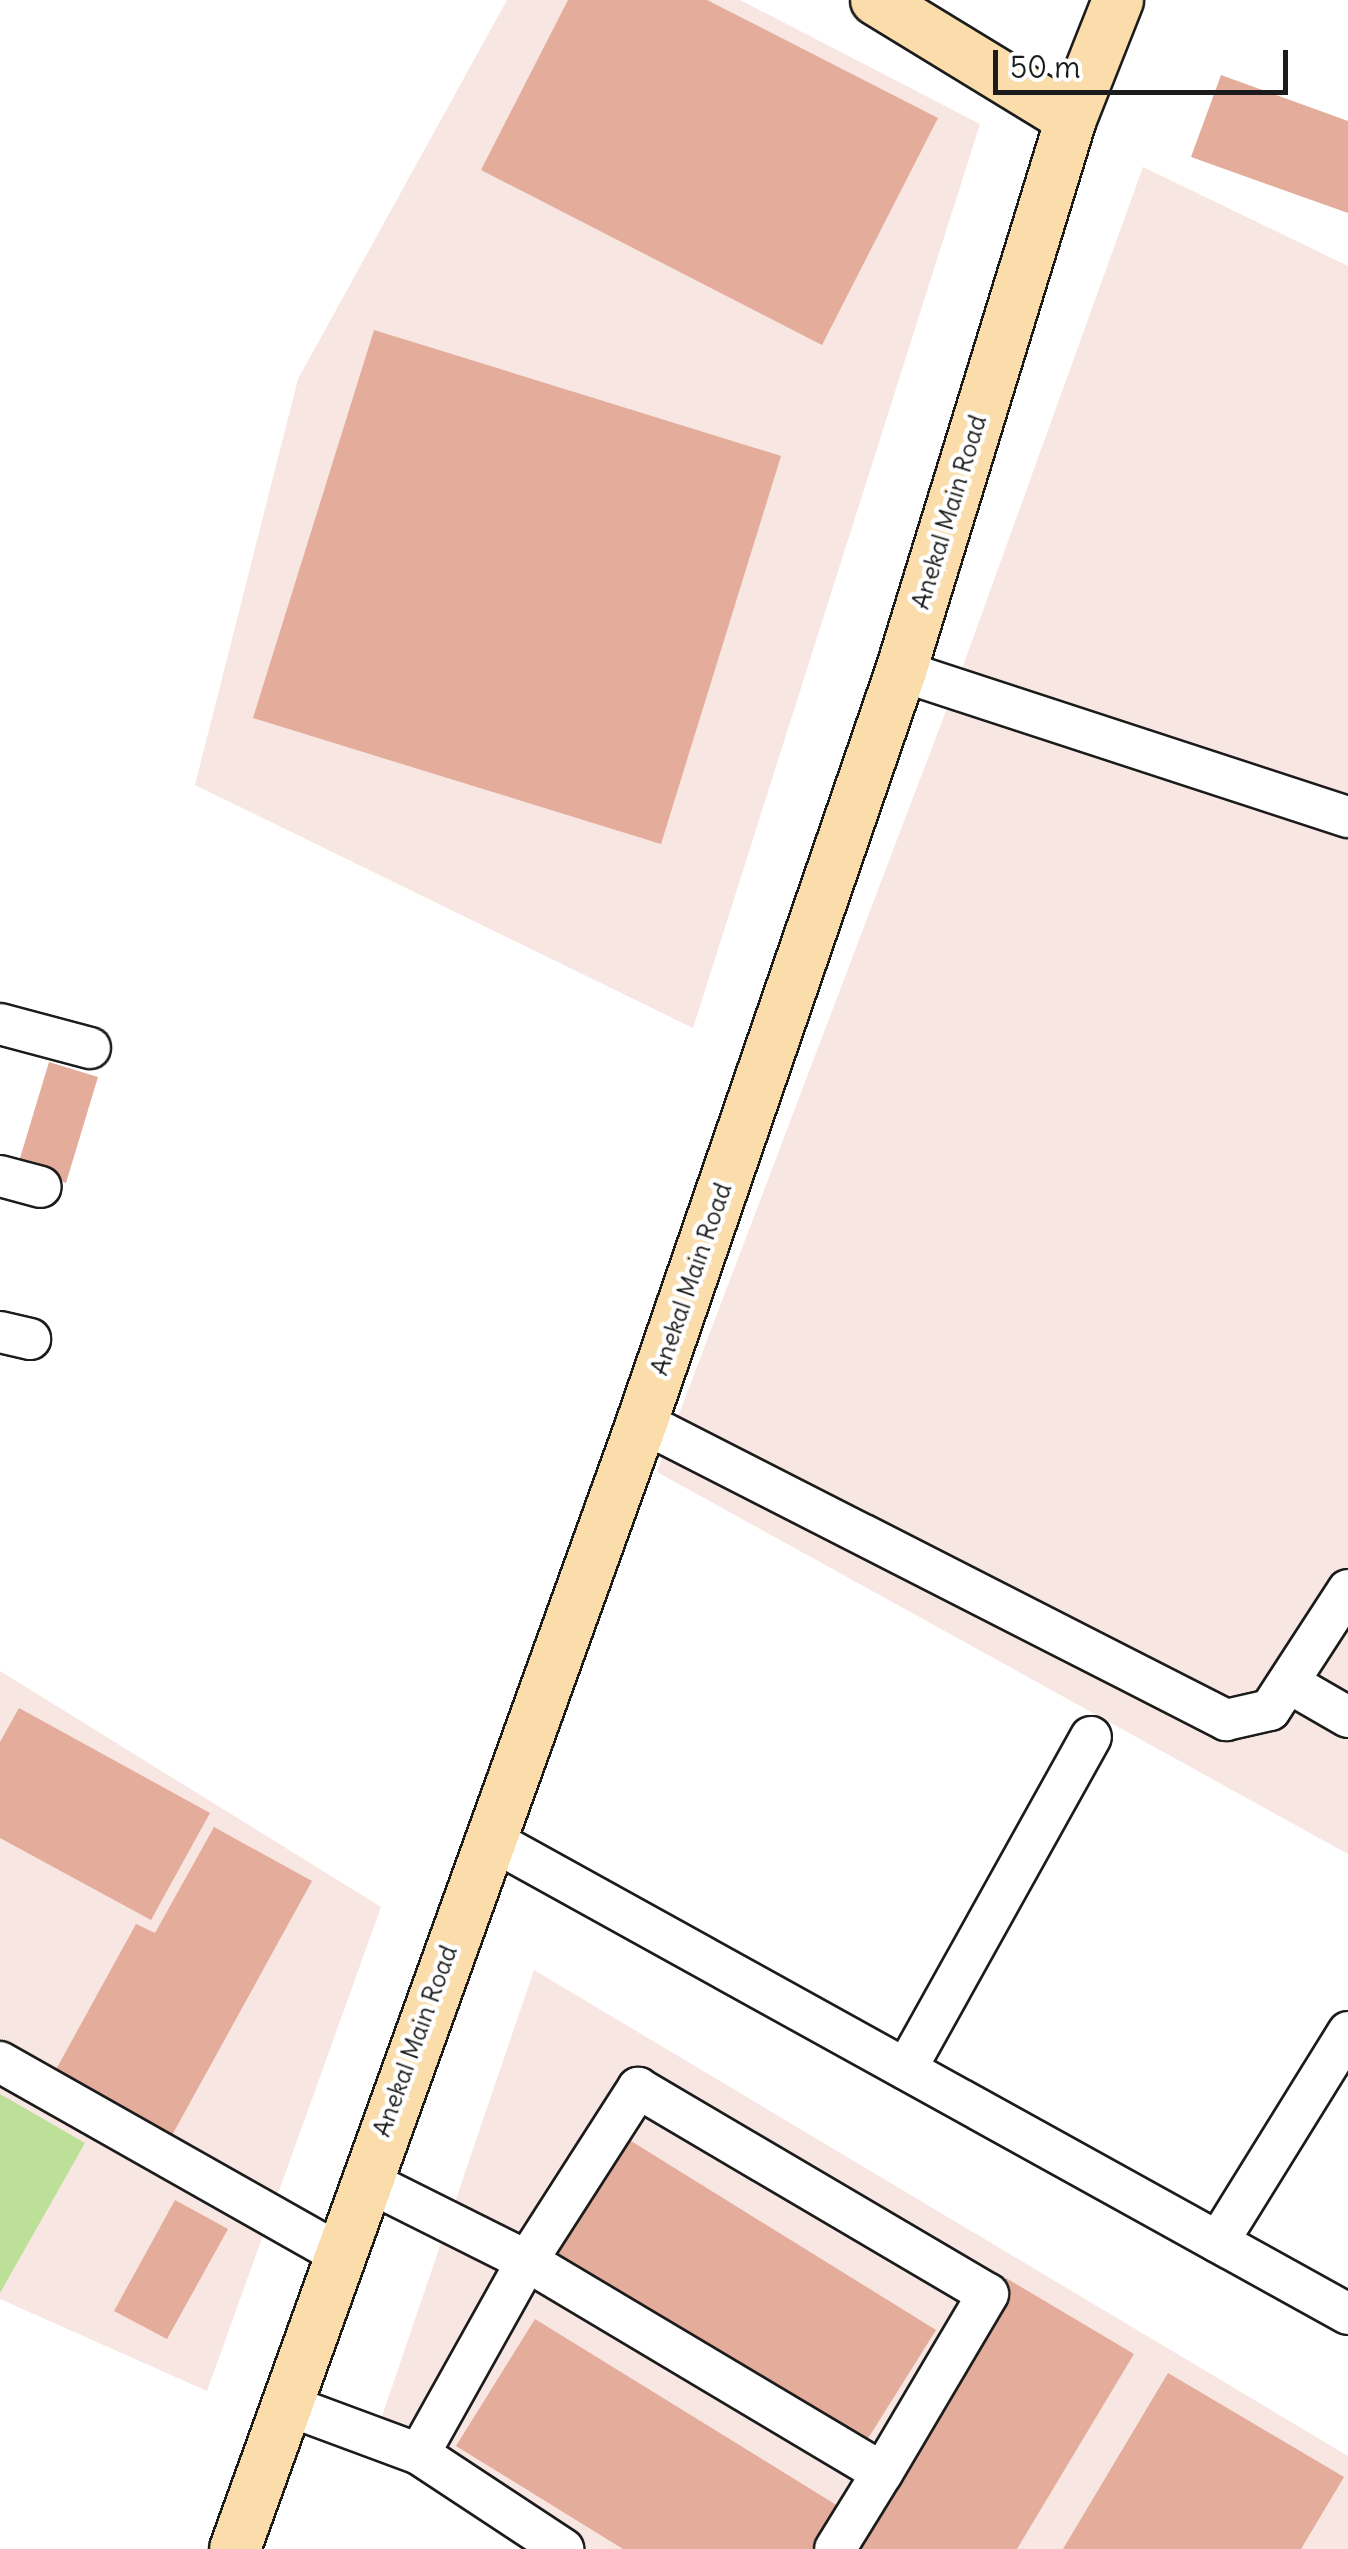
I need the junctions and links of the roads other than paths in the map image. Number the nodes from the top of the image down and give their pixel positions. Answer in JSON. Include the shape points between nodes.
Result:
{"nodes":[{"id":1,"x":876,"y":0,"type":"edge"},
{"id":2,"x":1118,"y":0,"type":"edge"},
{"id":3,"x":1071,"y":119,"type":"junction"},
{"id":4,"x":901,"y":671,"type":"junction"},
{"id":5,"x":1348,"y":817,"type":"edge"},
{"id":6,"x":0,"y":1024,"type":"edge"},
{"id":7,"x":90,"y":1048,"type":"dead end"},
{"id":8,"x":0,"y":1176,"type":"edge"},
{"id":9,"x":42,"y":1187,"type":"dead end"},
{"id":10,"x":642,"y":1422,"type":"junction"},
{"id":11,"x":1348,"y":1590,"type":"edge"},
{"id":12,"x":1289,"y":1683,"type":"junction"},
{"id":13,"x":1348,"y":1717,"type":"edge"},
{"id":14,"x":1091,"y":1737,"type":"dead end"},
{"id":15,"x":488,"y":1838,"type":"junction"},
{"id":16,"x":1348,"y":2032,"type":"edge"},
{"id":17,"x":0,"y":2062,"type":"edge"},
{"id":18,"x":906,"y":2069,"type":"junction"},
{"id":19,"x":365,"y":2180,"type":"junction"},
{"id":20,"x":1218,"y":2242,"type":"junction"},
{"id":21,"x":338,"y":2253,"type":"junction"},
{"id":22,"x":527,"y":2261,"type":"junction"},
{"id":23,"x":1348,"y":2314,"type":"edge"},
{"id":24,"x":284,"y":2404,"type":"junction"},
{"id":25,"x":419,"y":2454,"type":"junction"},
{"id":26,"x":882,"y":2473,"type":"junction"},
{"id":27,"x":235,"y":2549,"type":"edge"},
{"id":28,"x":564,"y":2549,"type":"edge"},
{"id":29,"x":834,"y":2549,"type":"edge"}],
"edges":[{"from":1,"to":3,"type":"main road"},
{"from":2,"to":3,"type":"main road","name":"Anekal Main Road"},
{"from":3,"to":4,"type":"main road","name":"Anekal Main Road"},
{"from":4,"to":5,"type":"street"},
{"from":4,"to":10,"type":"main road","name":"Anekal Main Road"},
{"from":6,"to":7,"type":"street"},
{"from":8,"to":9,"type":"street"},
{"from":10,"to":12,"type":"street","via":[[1226,1720],[1270,1710]]},
{"from":10,"to":15,"type":"main road","name":"Anekal Main Road"},
{"from":11,"to":12,"type":"street"},
{"from":12,"to":13,"type":"street"},
{"from":14,"to":18,"type":"street"},
{"from":15,"to":18,"type":"street"},
{"from":15,"to":19,"type":"main road","name":"Anekal Main Road"},
{"from":16,"to":20,"type":"street"},
{"from":17,"to":21,"type":"street"},
{"from":18,"to":20,"type":"street"},
{"from":19,"to":21,"type":"main road","name":"Anekal Main Road"},
{"from":19,"to":22,"type":"street"},
{"from":20,"to":23,"type":"street"},
{"from":21,"to":24,"type":"main road","name":"Anekal Main Road"},
{"from":22,"to":25,"type":"street"},
{"from":22,"to":26,"type":"street"},
{"from":22,"to":26,"type":"street","via":[[638,2088],[988,2294]]},
{"from":24,"to":25,"type":"street"},
{"from":24,"to":27,"type":"main road","name":"Anekal Main Road"},
{"from":25,"to":28,"type":"street"},
{"from":26,"to":29,"type":"street"}]}
